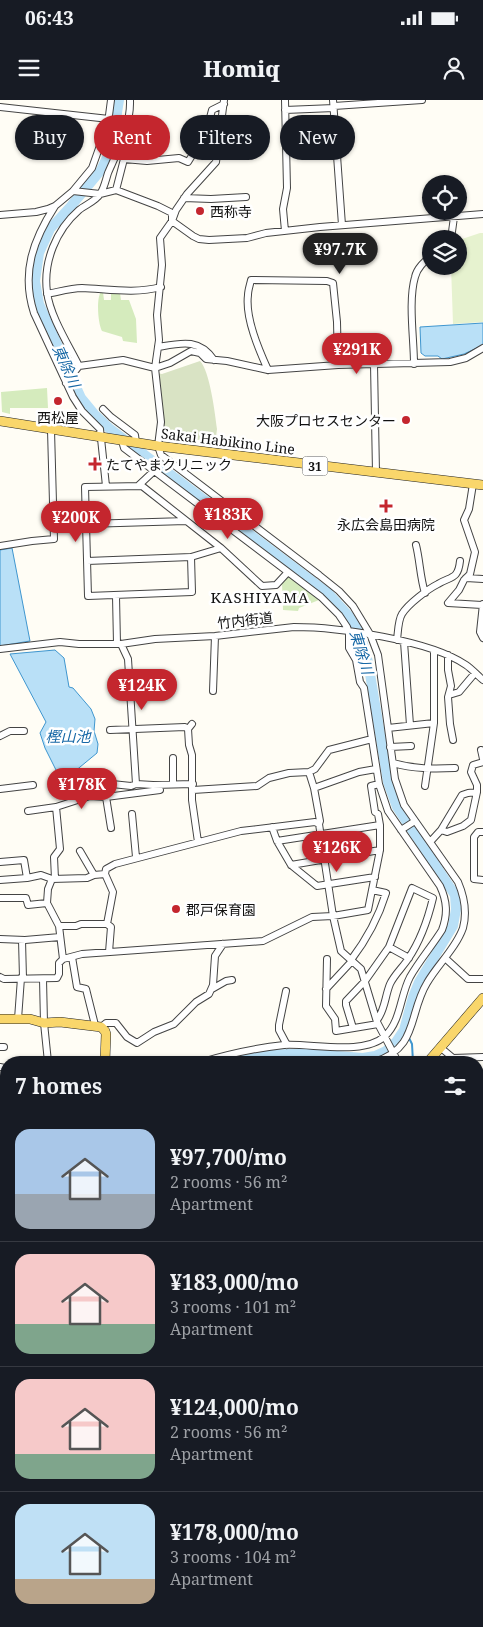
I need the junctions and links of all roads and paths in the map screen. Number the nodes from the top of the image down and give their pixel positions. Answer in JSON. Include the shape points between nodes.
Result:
{"nodes":[{"id":1,"x":111,"y":100,"type":"edge"},
{"id":2,"x":130,"y":100,"type":"edge"},
{"id":3,"x":285,"y":100,"type":"edge"},
{"id":4,"x":422,"y":100,"type":"edge"},
{"id":5,"x":224,"y":102,"type":"edge"},
{"id":6,"x":333,"y":105,"type":"edge"},
{"id":7,"x":0,"y":107,"type":"edge"},
{"id":8,"x":285,"y":110,"type":"junction"},
{"id":9,"x":109,"y":115,"type":"edge"},
{"id":10,"x":94,"y":116,"type":"edge"},
{"id":11,"x":95,"y":160,"type":"edge"},
{"id":12,"x":116,"y":190,"type":"junction"},
{"id":13,"x":73,"y":191,"type":"junction"},
{"id":14,"x":100,"y":194,"type":"junction"},
{"id":15,"x":246,"y":197,"type":"dead end"},
{"id":16,"x":184,"y":198,"type":"junction"},
{"id":17,"x":54,"y":206,"type":"junction"},
{"id":18,"x":483,"y":214,"type":"edge"},
{"id":19,"x":0,"y":215,"type":"edge"},
{"id":20,"x":467,"y":216,"type":"edge"},
{"id":21,"x":422,"y":219,"type":"edge"},
{"id":22,"x":172,"y":220,"type":"junction"},
{"id":23,"x":342,"y":225,"type":"junction"},
{"id":24,"x":285,"y":231,"type":"junction"},
{"id":25,"x":422,"y":263,"type":"edge"},
{"id":26,"x":161,"y":287,"type":"junction"},
{"id":27,"x":47,"y":294,"type":"junction"},
{"id":28,"x":158,"y":347,"type":"junction"},
{"id":29,"x":483,"y":348,"type":"edge"},
{"id":30,"x":214,"y":360,"type":"junction"},
{"id":31,"x":374,"y":364,"type":"junction"},
{"id":32,"x":414,"y":364,"type":"junction"},
{"id":33,"x":338,"y":365,"type":"junction"},
{"id":34,"x":79,"y":366,"type":"junction"},
{"id":35,"x":155,"y":368,"type":"junction"},
{"id":36,"x":268,"y":370,"type":"junction"},
{"id":37,"x":66,"y":383,"type":"junction"},
{"id":38,"x":103,"y":409,"type":"dead end"},
{"id":39,"x":0,"y":422,"type":"edge"},
{"id":40,"x":51,"y":430,"type":"junction"},
{"id":41,"x":101,"y":438,"type":"junction"},
{"id":42,"x":136,"y":441,"type":"junction"},
{"id":43,"x":120,"y":443,"type":"junction"},
{"id":44,"x":158,"y":446,"type":"junction"},
{"id":45,"x":154,"y":471,"type":"junction"},
{"id":46,"x":376,"y":473,"type":"junction"},
{"id":47,"x":473,"y":484,"type":"junction"},
{"id":48,"x":139,"y":485,"type":"junction"},
{"id":49,"x":483,"y":485,"type":"edge"},
{"id":50,"x":106,"y":486,"type":"junction"},
{"id":51,"x":186,"y":521,"type":"junction"},
{"id":52,"x":86,"y":524,"type":"junction"},
{"id":53,"x":416,"y":545,"type":"dead end"},
{"id":54,"x":0,"y":546,"type":"edge"},
{"id":55,"x":221,"y":548,"type":"junction"},
{"id":56,"x":191,"y":557,"type":"junction"},
{"id":57,"x":87,"y":561,"type":"junction"},
{"id":58,"x":460,"y":561,"type":"dead end"},
{"id":59,"x":288,"y":572,"type":"junction"},
{"id":60,"x":466,"y":578,"type":"junction"},
{"id":61,"x":483,"y":579,"type":"edge"},
{"id":62,"x":425,"y":593,"type":"junction"},
{"id":63,"x":116,"y":596,"type":"junction"},
{"id":64,"x":482,"y":605,"type":"edge"},
{"id":65,"x":350,"y":632,"type":"junction"},
{"id":66,"x":368,"y":634,"type":"junction"},
{"id":67,"x":215,"y":636,"type":"junction"},
{"id":68,"x":483,"y":638,"type":"edge"},
{"id":69,"x":400,"y":641,"type":"junction"},
{"id":70,"x":119,"y":644,"type":"junction"},
{"id":71,"x":0,"y":649,"type":"edge"},
{"id":72,"x":434,"y":650,"type":"junction"},
{"id":73,"x":448,"y":655,"type":"junction"},
{"id":74,"x":474,"y":672,"type":"junction"},
{"id":75,"x":483,"y":680,"type":"edge"},
{"id":76,"x":160,"y":689,"type":"dead end"},
{"id":77,"x":213,"y":691,"type":"dead end"},
{"id":78,"x":130,"y":692,"type":"junction"},
{"id":79,"x":448,"y":694,"type":"junction"},
{"id":80,"x":434,"y":723,"type":"junction"},
{"id":81,"x":410,"y":725,"type":"junction"},
{"id":82,"x":388,"y":728,"type":"junction"},
{"id":83,"x":133,"y":729,"type":"junction"},
{"id":84,"x":110,"y":730,"type":"dead end"},
{"id":85,"x":24,"y":731,"type":"dead end"},
{"id":86,"x":0,"y":736,"type":"edge"},
{"id":87,"x":372,"y":739,"type":"junction"},
{"id":88,"x":453,"y":740,"type":"dead end"},
{"id":89,"x":411,"y":746,"type":"dead end"},
{"id":90,"x":390,"y":747,"type":"junction"},
{"id":91,"x":481,"y":750,"type":"dead end"},
{"id":92,"x":172,"y":758,"type":"dead end"},
{"id":93,"x":483,"y":760,"type":"edge"},
{"id":94,"x":393,"y":763,"type":"junction"},
{"id":95,"x":455,"y":768,"type":"dead end"},
{"id":96,"x":376,"y":769,"type":"junction"},
{"id":97,"x":428,"y":769,"type":"junction"},
{"id":98,"x":308,"y":772,"type":"junction"},
{"id":99,"x":112,"y":784,"type":"dead end"},
{"id":100,"x":136,"y":784,"type":"junction"},
{"id":101,"x":173,"y":784,"type":"junction"},
{"id":102,"x":379,"y":784,"type":"junction"},
{"id":103,"x":33,"y":786,"type":"dead end"},
{"id":104,"x":426,"y":786,"type":"dead end"},
{"id":105,"x":193,"y":787,"type":"junction"},
{"id":106,"x":0,"y":788,"type":"edge"},
{"id":107,"x":314,"y":788,"type":"junction"},
{"id":108,"x":160,"y":790,"type":"dead end"},
{"id":109,"x":477,"y":792,"type":"junction"},
{"id":110,"x":106,"y":797,"type":"junction"},
{"id":111,"x":56,"y":807,"type":"junction"},
{"id":112,"x":28,"y":811,"type":"dead end"},
{"id":113,"x":132,"y":814,"type":"dead end"},
{"id":114,"x":414,"y":822,"type":"junction"},
{"id":115,"x":319,"y":824,"type":"junction"},
{"id":116,"x":380,"y":825,"type":"junction"},
{"id":117,"x":272,"y":827,"type":"junction"},
{"id":118,"x":111,"y":828,"type":"dead end"},
{"id":119,"x":402,"y":830,"type":"junction"},
{"id":120,"x":441,"y":830,"type":"junction"},
{"id":121,"x":483,"y":832,"type":"edge"},
{"id":122,"x":320,"y":834,"type":"junction"},
{"id":123,"x":277,"y":841,"type":"junction"},
{"id":124,"x":198,"y":842,"type":"junction"},
{"id":125,"x":430,"y":842,"type":"junction"},
{"id":126,"x":380,"y":850,"type":"junction"},
{"id":127,"x":80,"y":851,"type":"dead end"},
{"id":128,"x":136,"y":857,"type":"junction"},
{"id":129,"x":324,"y":860,"type":"junction"},
{"id":130,"x":0,"y":862,"type":"edge"},
{"id":131,"x":291,"y":864,"type":"junction"},
{"id":132,"x":105,"y":874,"type":"junction"},
{"id":133,"x":94,"y":875,"type":"junction"},
{"id":134,"x":375,"y":877,"type":"junction"},
{"id":135,"x":27,"y":878,"type":"junction"},
{"id":136,"x":53,"y":879,"type":"junction"},
{"id":137,"x":0,"y":880,"type":"edge"},
{"id":138,"x":483,"y":880,"type":"edge"},
{"id":139,"x":328,"y":885,"type":"junction"},
{"id":140,"x":372,"y":890,"type":"junction"},
{"id":141,"x":0,"y":898,"type":"edge"},
{"id":142,"x":47,"y":903,"type":"junction"},
{"id":143,"x":333,"y":916,"type":"junction"},
{"id":144,"x":108,"y":924,"type":"junction"},
{"id":145,"x":59,"y":926,"type":"junction"},
{"id":146,"x":60,"y":937,"type":"junction"},
{"id":147,"x":0,"y":939,"type":"edge"},
{"id":148,"x":22,"y":940,"type":"junction"},
{"id":149,"x":223,"y":944,"type":"junction"},
{"id":150,"x":389,"y":947,"type":"junction"},
{"id":151,"x":109,"y":952,"type":"junction"},
{"id":152,"x":72,"y":957,"type":"junction"},
{"id":153,"x":409,"y":958,"type":"junction"},
{"id":154,"x":445,"y":958,"type":"junction"},
{"id":155,"x":63,"y":959,"type":"junction"},
{"id":156,"x":328,"y":959,"type":"dead end"},
{"id":157,"x":352,"y":961,"type":"junction"},
{"id":158,"x":0,"y":977,"type":"edge"},
{"id":159,"x":22,"y":978,"type":"junction"},
{"id":160,"x":43,"y":979,"type":"junction"},
{"id":161,"x":483,"y":979,"type":"edge"},
{"id":162,"x":232,"y":980,"type":"dead end"},
{"id":163,"x":365,"y":981,"type":"junction"},
{"id":164,"x":212,"y":989,"type":"junction"},
{"id":165,"x":326,"y":989,"type":"junction"},
{"id":166,"x":286,"y":991,"type":"dead end"},
{"id":167,"x":481,"y":1005,"type":"edge"},
{"id":168,"x":0,"y":1019,"type":"edge"},
{"id":169,"x":18,"y":1019,"type":"junction"},
{"id":170,"x":378,"y":1022,"type":"junction"},
{"id":171,"x":44,"y":1023,"type":"junction"},
{"id":172,"x":98,"y":1026,"type":"junction"},
{"id":173,"x":353,"y":1028,"type":"junction"},
{"id":174,"x":384,"y":1037,"type":"junction"},
{"id":175,"x":287,"y":1045,"type":"junction"},
{"id":176,"x":441,"y":1048,"type":"junction"},
{"id":177,"x":392,"y":1054,"type":"junction"},
{"id":178,"x":47,"y":1056,"type":"edge"},
{"id":179,"x":105,"y":1056,"type":"edge"},
{"id":180,"x":226,"y":1056,"type":"edge"},
{"id":181,"x":388,"y":1056,"type":"edge"},
{"id":182,"x":434,"y":1056,"type":"edge"},
{"id":183,"x":448,"y":1056,"type":"edge"}],
"edges":[{"from":1,"to":9,"type":"street"},
{"from":2,"to":14,"type":"street","via":[[118,153]]},
{"from":3,"to":8,"type":"street"},
{"from":4,"to":6,"type":"street"},
{"from":5,"to":12,"type":"street","via":[[212,110],[206,133],[188,162],[178,158],[124,159]]},
{"from":5,"to":16,"type":"street","via":[[216,162]]},
{"from":6,"to":8,"type":"street"},
{"from":6,"to":23,"type":"street"},
{"from":7,"to":10,"type":"street"},
{"from":8,"to":24,"type":"street"},
{"from":11,"to":13,"type":"street"},
{"from":12,"to":14,"type":"street"},
{"from":12,"to":22,"type":"street","via":[[172,213]]},
{"from":13,"to":14,"type":"street"},
{"from":13,"to":17,"type":"street"},
{"from":14,"to":27,"type":"street","via":[[78,211],[59,233],[50,256]]},
{"from":15,"to":16,"type":"street"},
{"from":16,"to":22,"type":"street"},
{"from":17,"to":19,"type":"street","via":[[36,212]]},
{"from":17,"to":37,"type":"street","via":[[32,252],[28,286],[34,313]]},
{"from":18,"to":20,"type":"street"},
{"from":21,"to":23,"type":"street"},
{"from":22,"to":24,"type":"street","via":[[199,239],[247,238]]},
{"from":22,"to":26,"type":"street","via":[[160,238]]},
{"from":23,"to":24,"type":"street"},
{"from":25,"to":32,"type":"street","via":[[415,276],[412,306]]},
{"from":26,"to":27,"type":"street","via":[[142,291],[81,288]]},
{"from":26,"to":28,"type":"street","via":[[157,315]]},
{"from":27,"to":34,"type":"street"},
{"from":28,"to":30,"type":"street","via":[[186,343],[206,350]]},
{"from":28,"to":35,"type":"street"},
{"from":29,"to":32,"type":"street","via":[[466,358],[450,362]]},
{"from":30,"to":35,"type":"street","via":[[191,351]]},
{"from":30,"to":36,"type":"street"},
{"from":31,"to":32,"type":"street"},
{"from":31,"to":33,"type":"street"},
{"from":31,"to":46,"type":"street"},
{"from":33,"to":36,"type":"street"},
{"from":33,"to":36,"type":"street","via":[[333,283],[251,280],[248,308],[252,330]]},
{"from":34,"to":35,"type":"street","via":[[122,360]]},
{"from":34,"to":37,"type":"street"},
{"from":35,"to":44,"type":"street","via":[[161,422]]},
{"from":37,"to":41,"type":"street","via":[[82,411],[100,429]]},
{"from":38,"to":42,"type":"street","via":[[135,435]]},
{"from":39,"to":40,"type":"main road","name":"Sakai Habikino Line","number":"31"},
{"from":40,"to":41,"type":"main road","name":"Sakai Habikino Line","number":"31"},
{"from":40,"to":54,"type":"street","via":[[54,539]]},
{"from":41,"to":43,"type":"main road","name":"Sakai Habikino Line","number":"31"},
{"from":41,"to":50,"type":"street"},
{"from":42,"to":43,"type":"main road","name":"Sakai Habikino Line","number":"31"},
{"from":42,"to":44,"type":"main road","name":"Sakai Habikino Line","number":"31"},
{"from":43,"to":45,"type":"street"},
{"from":44,"to":46,"type":"main road","name":"Sakai Habikino Line","number":"31"},
{"from":44,"to":66,"type":"street","via":[[161,455],[339,591],[353,606]]},
{"from":45,"to":48,"type":"street"},
{"from":45,"to":59,"type":"street"},
{"from":46,"to":47,"type":"main road","name":"Sakai Habikino Line","number":"31"},
{"from":47,"to":49,"type":"main road","name":"Sakai Habikino Line","number":"31"},
{"from":47,"to":60,"type":"street","via":[[464,520],[475,552]]},
{"from":48,"to":50,"type":"street"},
{"from":48,"to":51,"type":"street"},
{"from":50,"to":52,"type":"street","via":[[85,487]]},
{"from":51,"to":52,"type":"street"},
{"from":51,"to":55,"type":"street"},
{"from":52,"to":57,"type":"street"},
{"from":53,"to":62,"type":"street"},
{"from":55,"to":56,"type":"street"},
{"from":55,"to":59,"type":"street","via":[[262,586],[276,586]]},
{"from":56,"to":57,"type":"street"},
{"from":56,"to":63,"type":"street","via":[[192,592]]},
{"from":57,"to":63,"type":"street","via":[[88,596]]},
{"from":58,"to":62,"type":"street","via":[[459,570],[453,578]]},
{"from":59,"to":65,"type":"street","via":[[332,608]]},
{"from":60,"to":61,"type":"street"},
{"from":60,"to":64,"type":"street","via":[[448,603]]},
{"from":62,"to":69,"type":"street","via":[[401,614]]},
{"from":63,"to":70,"type":"street"},
{"from":64,"to":68,"type":"street","via":[[480,632]]},
{"from":65,"to":66,"type":"street","name":"竹内街道"},
{"from":65,"to":67,"type":"street","name":"竹内街道","via":[[294,627]]},
{"from":65,"to":87,"type":"street","via":[[349,648],[364,688]]},
{"from":66,"to":69,"type":"street","name":"竹内街道"},
{"from":66,"to":82,"type":"street","via":[[378,655]]},
{"from":67,"to":70,"type":"street","name":"竹内街道","via":[[155,638]]},
{"from":67,"to":77,"type":"street"},
{"from":69,"to":72,"type":"street","name":"竹内街道"},
{"from":69,"to":81,"type":"street"},
{"from":70,"to":71,"type":"street","name":"竹内街道","via":[[60,642]]},
{"from":70,"to":78,"type":"street","via":[[128,659]]},
{"from":72,"to":73,"type":"street","name":"竹内街道"},
{"from":72,"to":80,"type":"street"},
{"from":73,"to":74,"type":"street","name":"竹内街道"},
{"from":73,"to":79,"type":"street"},
{"from":74,"to":75,"type":"street","name":"竹内街道"},
{"from":74,"to":79,"type":"street","via":[[460,692]]},
{"from":76,"to":78,"type":"street"},
{"from":78,"to":83,"type":"street"},
{"from":79,"to":88,"type":"street"},
{"from":80,"to":81,"type":"street"},
{"from":80,"to":97,"type":"street"},
{"from":81,"to":82,"type":"street"},
{"from":82,"to":90,"type":"street"},
{"from":83,"to":84,"type":"street"},
{"from":83,"to":100,"type":"street"},
{"from":83,"to":105,"type":"street","via":[[190,726]]},
{"from":85,"to":86,"type":"street"},
{"from":87,"to":96,"type":"street"},
{"from":87,"to":98,"type":"street","via":[[329,750]]},
{"from":89,"to":90,"type":"street"},
{"from":90,"to":94,"type":"street"},
{"from":91,"to":93,"type":"street"},
{"from":92,"to":101,"type":"street"},
{"from":93,"to":109,"type":"street","via":[[473,766],[471,772]]},
{"from":94,"to":97,"type":"street"},
{"from":94,"to":114,"type":"street","via":[[399,792]]},
{"from":95,"to":97,"type":"street"},
{"from":96,"to":102,"type":"street"},
{"from":96,"to":107,"type":"street"},
{"from":97,"to":104,"type":"street"},
{"from":98,"to":105,"type":"street","via":[[269,778],[258,786]]},
{"from":98,"to":107,"type":"street"},
{"from":99,"to":100,"type":"street"},
{"from":100,"to":101,"type":"street"},
{"from":101,"to":105,"type":"street"},
{"from":102,"to":116,"type":"street","via":[[371,786]]},
{"from":102,"to":119,"type":"street","via":[[388,811]]},
{"from":103,"to":106,"type":"street"},
{"from":105,"to":124,"type":"street"},
{"from":107,"to":115,"type":"street"},
{"from":108,"to":110,"type":"street"},
{"from":109,"to":120,"type":"street","via":[[462,795]]},
{"from":109,"to":120,"type":"street","via":[[471,820],[447,832]]},
{"from":110,"to":111,"type":"street","via":[[90,796]]},
{"from":110,"to":118,"type":"street"},
{"from":111,"to":112,"type":"street"},
{"from":111,"to":136,"type":"street","via":[[60,849],[54,857]]},
{"from":113,"to":128,"type":"street"},
{"from":114,"to":119,"type":"street"},
{"from":114,"to":125,"type":"street"},
{"from":115,"to":117,"type":"street"},
{"from":115,"to":122,"type":"street"},
{"from":116,"to":122,"type":"street"},
{"from":116,"to":126,"type":"street"},
{"from":117,"to":123,"type":"street"},
{"from":117,"to":124,"type":"street"},
{"from":119,"to":174,"type":"street","via":[[440,886],[446,913],[442,930],[410,979],[395,1023]]},
{"from":120,"to":125,"type":"street"},
{"from":121,"to":138,"type":"street","via":[[474,837],[474,879]]},
{"from":122,"to":123,"type":"street"},
{"from":122,"to":129,"type":"street"},
{"from":123,"to":131,"type":"street"},
{"from":124,"to":128,"type":"street"},
{"from":125,"to":154,"type":"street","via":[[458,882],[464,900],[462,928]]},
{"from":126,"to":129,"type":"street"},
{"from":126,"to":134,"type":"street"},
{"from":127,"to":133,"type":"street"},
{"from":128,"to":132,"type":"street","via":[[114,864],[106,869]]},
{"from":129,"to":131,"type":"street"},
{"from":129,"to":139,"type":"street"},
{"from":130,"to":135,"type":"street","via":[[24,860]]},
{"from":131,"to":139,"type":"street","via":[[317,886]]},
{"from":132,"to":133,"type":"street"},
{"from":132,"to":144,"type":"street","via":[[114,892]]},
{"from":133,"to":136,"type":"street"},
{"from":134,"to":139,"type":"street"},
{"from":134,"to":140,"type":"street"},
{"from":135,"to":136,"type":"street","via":[[41,875]]},
{"from":135,"to":137,"type":"street"},
{"from":136,"to":142,"type":"street"},
{"from":139,"to":143,"type":"street"},
{"from":140,"to":143,"type":"street","via":[[368,910]]},
{"from":140,"to":157,"type":"street","via":[[386,893],[380,914]]},
{"from":141,"to":142,"type":"street","via":[[26,898],[28,905]]},
{"from":142,"to":145,"type":"street"},
{"from":143,"to":149,"type":"street","via":[[312,917],[263,942]]},
{"from":143,"to":157,"type":"street","via":[[341,951]]},
{"from":144,"to":145,"type":"street"},
{"from":144,"to":151,"type":"street","via":[[111,927]]},
{"from":145,"to":146,"type":"street"},
{"from":146,"to":148,"type":"street"},
{"from":146,"to":155,"type":"street"},
{"from":147,"to":148,"type":"street"},
{"from":148,"to":159,"type":"street"},
{"from":149,"to":151,"type":"street"},
{"from":149,"to":164,"type":"street","via":[[214,956]]},
{"from":150,"to":153,"type":"street"},
{"from":150,"to":153,"type":"street","via":[[412,888],[433,898],[426,924]]},
{"from":150,"to":163,"type":"street"},
{"from":151,"to":152,"type":"street"},
{"from":152,"to":155,"type":"street"},
{"from":152,"to":172,"type":"street","via":[[77,987],[86,989]]},
{"from":153,"to":170,"type":"street","via":[[390,982]]},
{"from":154,"to":161,"type":"street","via":[[468,979]]},
{"from":154,"to":177,"type":"street","via":[[426,984],[408,1036]]},
{"from":155,"to":160,"type":"street","via":[[59,963],[57,978]]},
{"from":156,"to":165,"type":"street"},
{"from":157,"to":163,"type":"street","via":[[361,969]]},
{"from":157,"to":165,"type":"street"},
{"from":158,"to":159,"type":"street"},
{"from":159,"to":160,"type":"street"},
{"from":159,"to":169,"type":"street"},
{"from":160,"to":171,"type":"street"},
{"from":162,"to":164,"type":"street"},
{"from":163,"to":170,"type":"street"},
{"from":163,"to":173,"type":"street","via":[[346,1002]]},
{"from":164,"to":172,"type":"street","via":[[174,1024],[137,1043],[126,1037],[116,1023]]},
{"from":165,"to":173,"type":"street","via":[[326,1006],[335,1019],[336,1031]]},
{"from":166,"to":175,"type":"street","via":[[279,1030]]},
{"from":167,"to":176,"type":"main road"},
{"from":168,"to":169,"type":"main road"},
{"from":169,"to":171,"type":"main road"},
{"from":170,"to":173,"type":"street"},
{"from":170,"to":174,"type":"street"},
{"from":171,"to":172,"type":"main road"},
{"from":171,"to":178,"type":"street"},
{"from":172,"to":179,"type":"main road","via":[[106,1034]]},
{"from":174,"to":175,"type":"street","via":[[363,1046]]},
{"from":174,"to":177,"type":"street"},
{"from":175,"to":180,"type":"street"},
{"from":176,"to":182,"type":"main road"},
{"from":176,"to":183,"type":"street"},
{"from":177,"to":181,"type":"street"}]}
